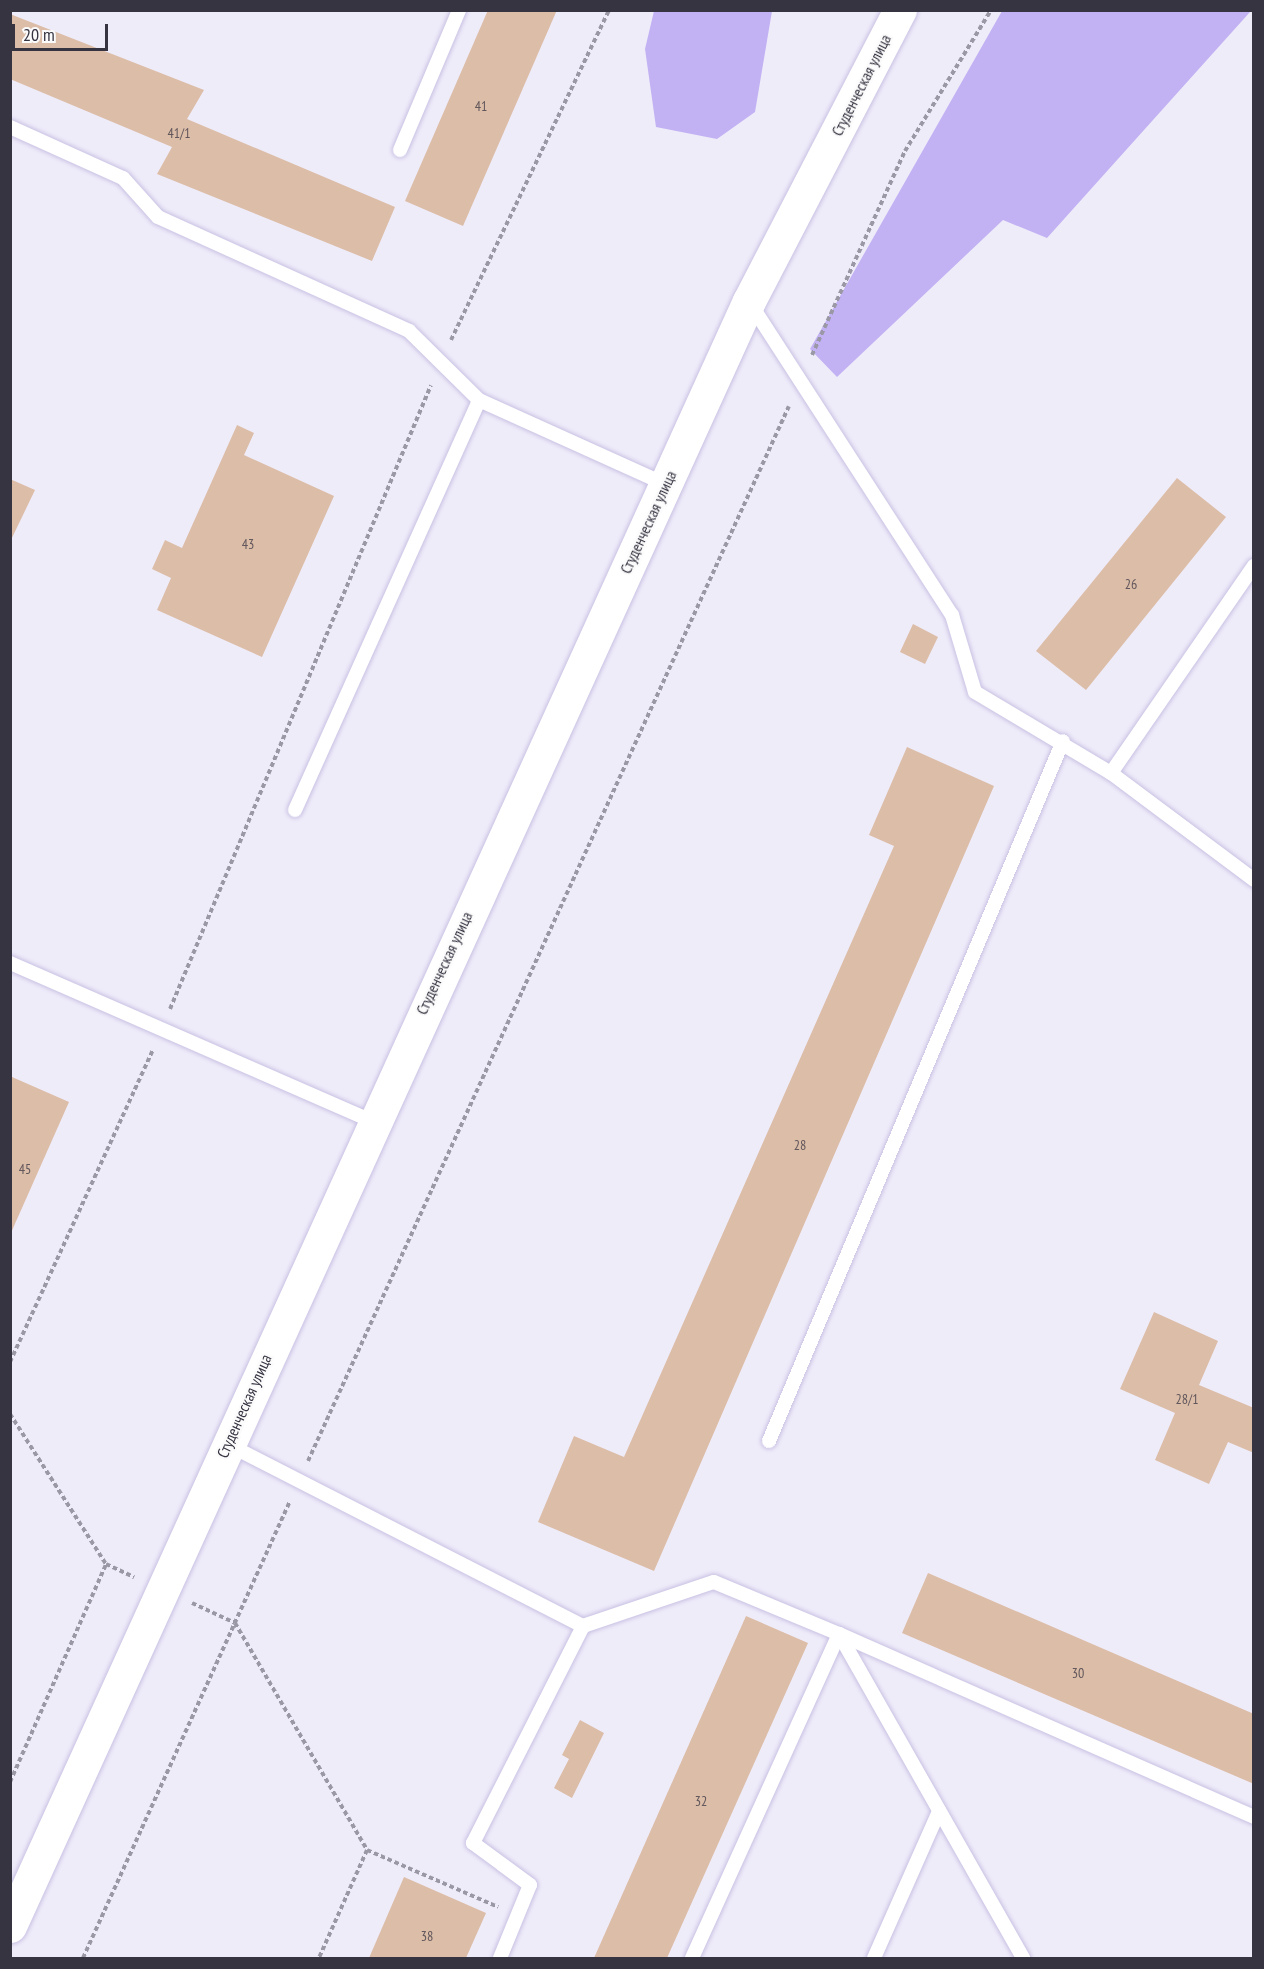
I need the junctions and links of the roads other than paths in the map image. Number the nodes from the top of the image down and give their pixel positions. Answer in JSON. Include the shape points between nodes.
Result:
{"nodes":[{"id":1,"x":459,"y":10,"type":"edge"},
{"id":2,"x":900,"y":10,"type":"edge"},
{"id":3,"x":10,"y":127,"type":"edge"},
{"id":4,"x":400,"y":150,"type":"dead end"},
{"id":5,"x":749,"y":302,"type":"junction"},
{"id":6,"x":479,"y":400,"type":"junction"},
{"id":7,"x":665,"y":484,"type":"junction"},
{"id":8,"x":1254,"y":566,"type":"edge"},
{"id":9,"x":1063,"y":741,"type":"junction"},
{"id":10,"x":1111,"y":773,"type":"junction"},
{"id":11,"x":295,"y":810,"type":"dead end"},
{"id":12,"x":1254,"y":880,"type":"edge"},
{"id":13,"x":10,"y":963,"type":"edge"},
{"id":14,"x":372,"y":1122,"type":"junction"},
{"id":15,"x":768,"y":1441,"type":"dead end"},
{"id":16,"x":227,"y":1444,"type":"junction"},
{"id":17,"x":583,"y":1626,"type":"junction"},
{"id":18,"x":839,"y":1634,"type":"junction"},
{"id":19,"x":939,"y":1811,"type":"junction"},
{"id":20,"x":1254,"y":1817,"type":"edge"},
{"id":21,"x":10,"y":1926,"type":"edge"},
{"id":22,"x":500,"y":1959,"type":"edge"},
{"id":23,"x":692,"y":1959,"type":"edge"},
{"id":24,"x":874,"y":1959,"type":"edge"},
{"id":25,"x":1023,"y":1959,"type":"edge"}],
"edges":[{"from":1,"to":4,"type":"lane"},
{"from":2,"to":5,"type":"street","name":"Студенческая улица"},
{"from":3,"to":6,"type":"lane","via":[[123,178],[158,217],[409,331]]},
{"from":5,"to":7,"type":"street","name":"Студенческая улица"},
{"from":5,"to":9,"type":"lane","via":[[952,615],[975,692]]},
{"from":6,"to":7,"type":"lane"},
{"from":6,"to":11,"type":"lane"},
{"from":7,"to":14,"type":"street","name":"Студенческая улица"},
{"from":8,"to":10,"type":"lane"},
{"from":9,"to":10,"type":"lane"},
{"from":9,"to":15,"type":"lane"},
{"from":10,"to":12,"type":"lane"},
{"from":13,"to":14,"type":"lane"},
{"from":14,"to":16,"type":"street","name":"Студенческая улица"},
{"from":16,"to":17,"type":"lane"},
{"from":16,"to":21,"type":"street","name":"Студенческая улица"},
{"from":17,"to":18,"type":"lane","via":[[714,1582]]},
{"from":17,"to":22,"type":"lane","via":[[473,1843],[530,1885]]},
{"from":18,"to":19,"type":"lane"},
{"from":18,"to":20,"type":"lane"},
{"from":18,"to":23,"type":"lane"},
{"from":19,"to":24,"type":"lane"},
{"from":19,"to":25,"type":"lane"}]}
